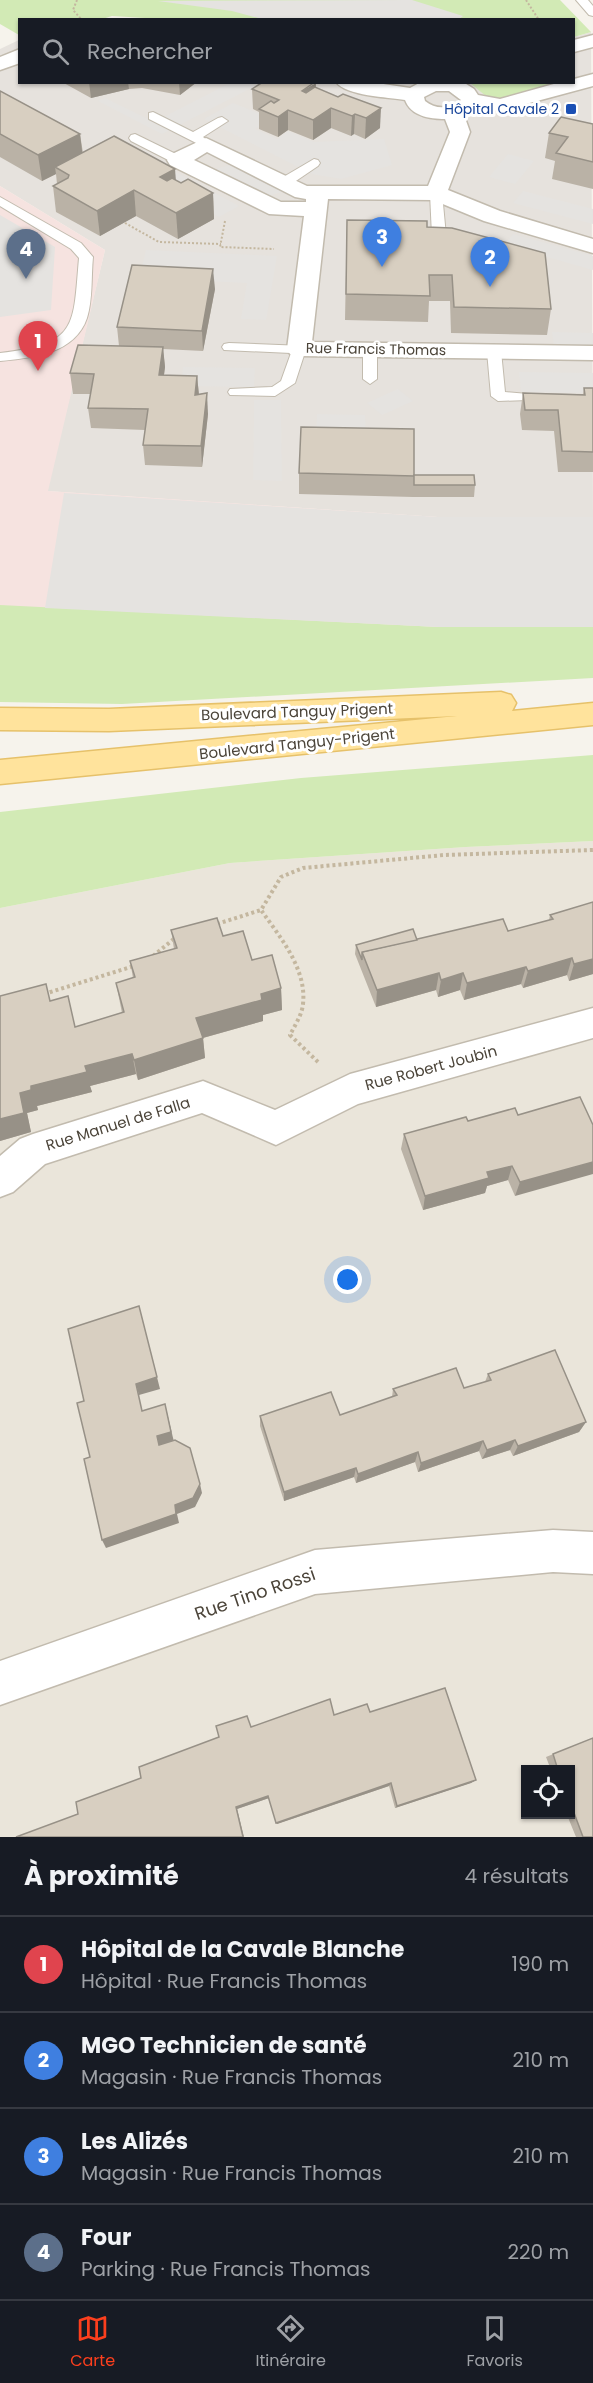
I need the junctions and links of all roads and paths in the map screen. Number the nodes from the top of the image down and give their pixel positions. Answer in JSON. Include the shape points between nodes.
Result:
{"nodes":[{"id":1,"x":77,"y":0,"type":"edge"},
{"id":2,"x":526,"y":0,"type":"edge"},
{"id":3,"x":582,"y":0,"type":"edge"},
{"id":4,"x":593,"y":13,"type":"edge"},
{"id":5,"x":80,"y":18,"type":"edge"},
{"id":6,"x":539,"y":18,"type":"edge"},
{"id":7,"x":593,"y":41,"type":"edge"},
{"id":8,"x":575,"y":46,"type":"edge"},
{"id":9,"x":18,"y":56,"type":"edge"},
{"id":10,"x":0,"y":64,"type":"edge"},
{"id":11,"x":593,"y":80,"type":"edge"},
{"id":12,"x":351,"y":84,"type":"edge"},
{"id":13,"x":448,"y":84,"type":"edge"},
{"id":14,"x":414,"y":95,"type":"junction"},
{"id":15,"x":471,"y":100,"type":"junction"},
{"id":16,"x":453,"y":113,"type":"junction"},
{"id":17,"x":153,"y":116,"type":"dead end"},
{"id":18,"x":222,"y":121,"type":"dead end"},
{"id":19,"x":135,"y":138,"type":"dead end"},
{"id":20,"x":200,"y":141,"type":"junction"},
{"id":21,"x":178,"y":160,"type":"junction"},
{"id":22,"x":314,"y":163,"type":"dead end"},
{"id":23,"x":285,"y":182,"type":"junction"},
{"id":24,"x":436,"y":193,"type":"junction"},
{"id":25,"x":317,"y":200,"type":"junction"},
{"id":26,"x":0,"y":201,"type":"edge"},
{"id":27,"x":225,"y":221,"type":"dead end"},
{"id":28,"x":125,"y":222,"type":"edge"},
{"id":29,"x":439,"y":236,"type":"edge"},
{"id":30,"x":221,"y":244,"type":"junction"},
{"id":31,"x":593,"y":246,"type":"edge"},
{"id":32,"x":277,"y":249,"type":"dead end"},
{"id":33,"x":229,"y":347,"type":"dead end"},
{"id":34,"x":299,"y":349,"type":"junction"},
{"id":35,"x":370,"y":350,"type":"junction"},
{"id":36,"x":494,"y":351,"type":"junction"},
{"id":37,"x":593,"y":353,"type":"edge"},
{"id":38,"x":0,"y":357,"type":"edge"},
{"id":39,"x":370,"y":379,"type":"dead end"},
{"id":40,"x":236,"y":392,"type":"dead end"},
{"id":41,"x":523,"y":397,"type":"edge"},
{"id":42,"x":593,"y":699,"type":"edge"},
{"id":43,"x":593,"y":714,"type":"edge"},
{"id":44,"x":0,"y":719,"type":"edge"},
{"id":45,"x":0,"y":772,"type":"edge"},
{"id":46,"x":593,"y":850,"type":"edge"},
{"id":47,"x":261,"y":910,"type":"junction"},
{"id":48,"x":207,"y":928,"type":"edge"},
{"id":49,"x":185,"y":934,"type":"edge"},
{"id":50,"x":146,"y":962,"type":"edge"},
{"id":51,"x":135,"y":966,"type":"edge"},
{"id":52,"x":34,"y":998,"type":"edge"},
{"id":53,"x":593,"y":1023,"type":"edge"},
{"id":54,"x":350,"y":1090,"type":"junction"},
{"id":55,"x":276,"y":1128,"type":"joint"},
{"id":56,"x":0,"y":1180,"type":"edge"},
{"id":57,"x":593,"y":1553,"type":"edge"},
{"id":58,"x":0,"y":1683,"type":"edge"}],
"edges":[{"from":1,"to":5,"type":"path","via":[[73,10]]},
{"from":2,"to":6,"type":"path"},
{"from":3,"to":4,"type":"lane"},
{"from":7,"to":8,"type":"street"},
{"from":9,"to":10,"type":"street"},
{"from":11,"to":15,"type":"street","via":[[500,105]]},
{"from":12,"to":14,"type":"street"},
{"from":13,"to":14,"type":"street","via":[[429,86]]},
{"from":13,"to":15,"type":"street","via":[[464,90]]},
{"from":14,"to":16,"type":"street","via":[[417,105],[424,110]]},
{"from":15,"to":16,"type":"street","via":[[466,108]]},
{"from":16,"to":24,"type":"street","via":[[460,132]]},
{"from":17,"to":20,"type":"lane"},
{"from":18,"to":20,"type":"lane"},
{"from":19,"to":21,"type":"lane"},
{"from":20,"to":21,"type":"street"},
{"from":20,"to":23,"type":"street"},
{"from":21,"to":25,"type":"street","via":[[277,209]]},
{"from":22,"to":23,"type":"lane"},
{"from":23,"to":25,"type":"street"},
{"from":24,"to":25,"type":"street"},
{"from":24,"to":29,"type":"lane"},
{"from":24,"to":31,"type":"street","via":[[492,216]]},
{"from":25,"to":34,"type":"street","name":"Rue Francis Thomas"},
{"from":26,"to":38,"type":"lane","via":[[76,246],[86,257],[79,320],[68,337],[41,352]]},
{"from":27,"to":30,"type":"path"},
{"from":28,"to":30,"type":"path","via":[[159,242]]},
{"from":30,"to":32,"type":"path","via":[[220,247]]},
{"from":33,"to":34,"type":"lane"},
{"from":34,"to":35,"type":"street","name":"Rue Francis Thomas"},
{"from":34,"to":40,"type":"lane","via":[[288,383],[275,391]]},
{"from":35,"to":36,"type":"street","name":"Rue Francis Thomas"},
{"from":35,"to":39,"type":"lane"},
{"from":36,"to":37,"type":"street","name":"Rue Francis Thomas"},
{"from":36,"to":41,"type":"lane","via":[[498,396]]},
{"from":42,"to":44,"type":"main road","name":"Boulevard Tanguy Prigent","via":[[109,720]]},
{"from":43,"to":45,"type":"main road","name":"Boulevard Tanguy-Prigent"},
{"from":46,"to":47,"type":"path","via":[[444,855],[303,868],[281,877]]},
{"from":47,"to":48,"type":"path"},
{"from":47,"to":54,"type":"path","via":[[283,941],[299,974],[303,1006],[290,1035]]},
{"from":49,"to":50,"type":"path","via":[[174,938]]},
{"from":51,"to":52,"type":"path"},
{"from":53,"to":54,"type":"street","name":"Rue Robert Joubin"},
{"from":54,"to":55,"type":"street","name":"Rue Robert Joubin"},
{"from":55,"to":56,"type":"street","name":"Rue Manuel de Falla","via":[[203,1098],[33,1151]]},
{"from":57,"to":58,"type":"street","name":"Rue Tino Rossi","via":[[553,1551],[315,1572]]}]}
